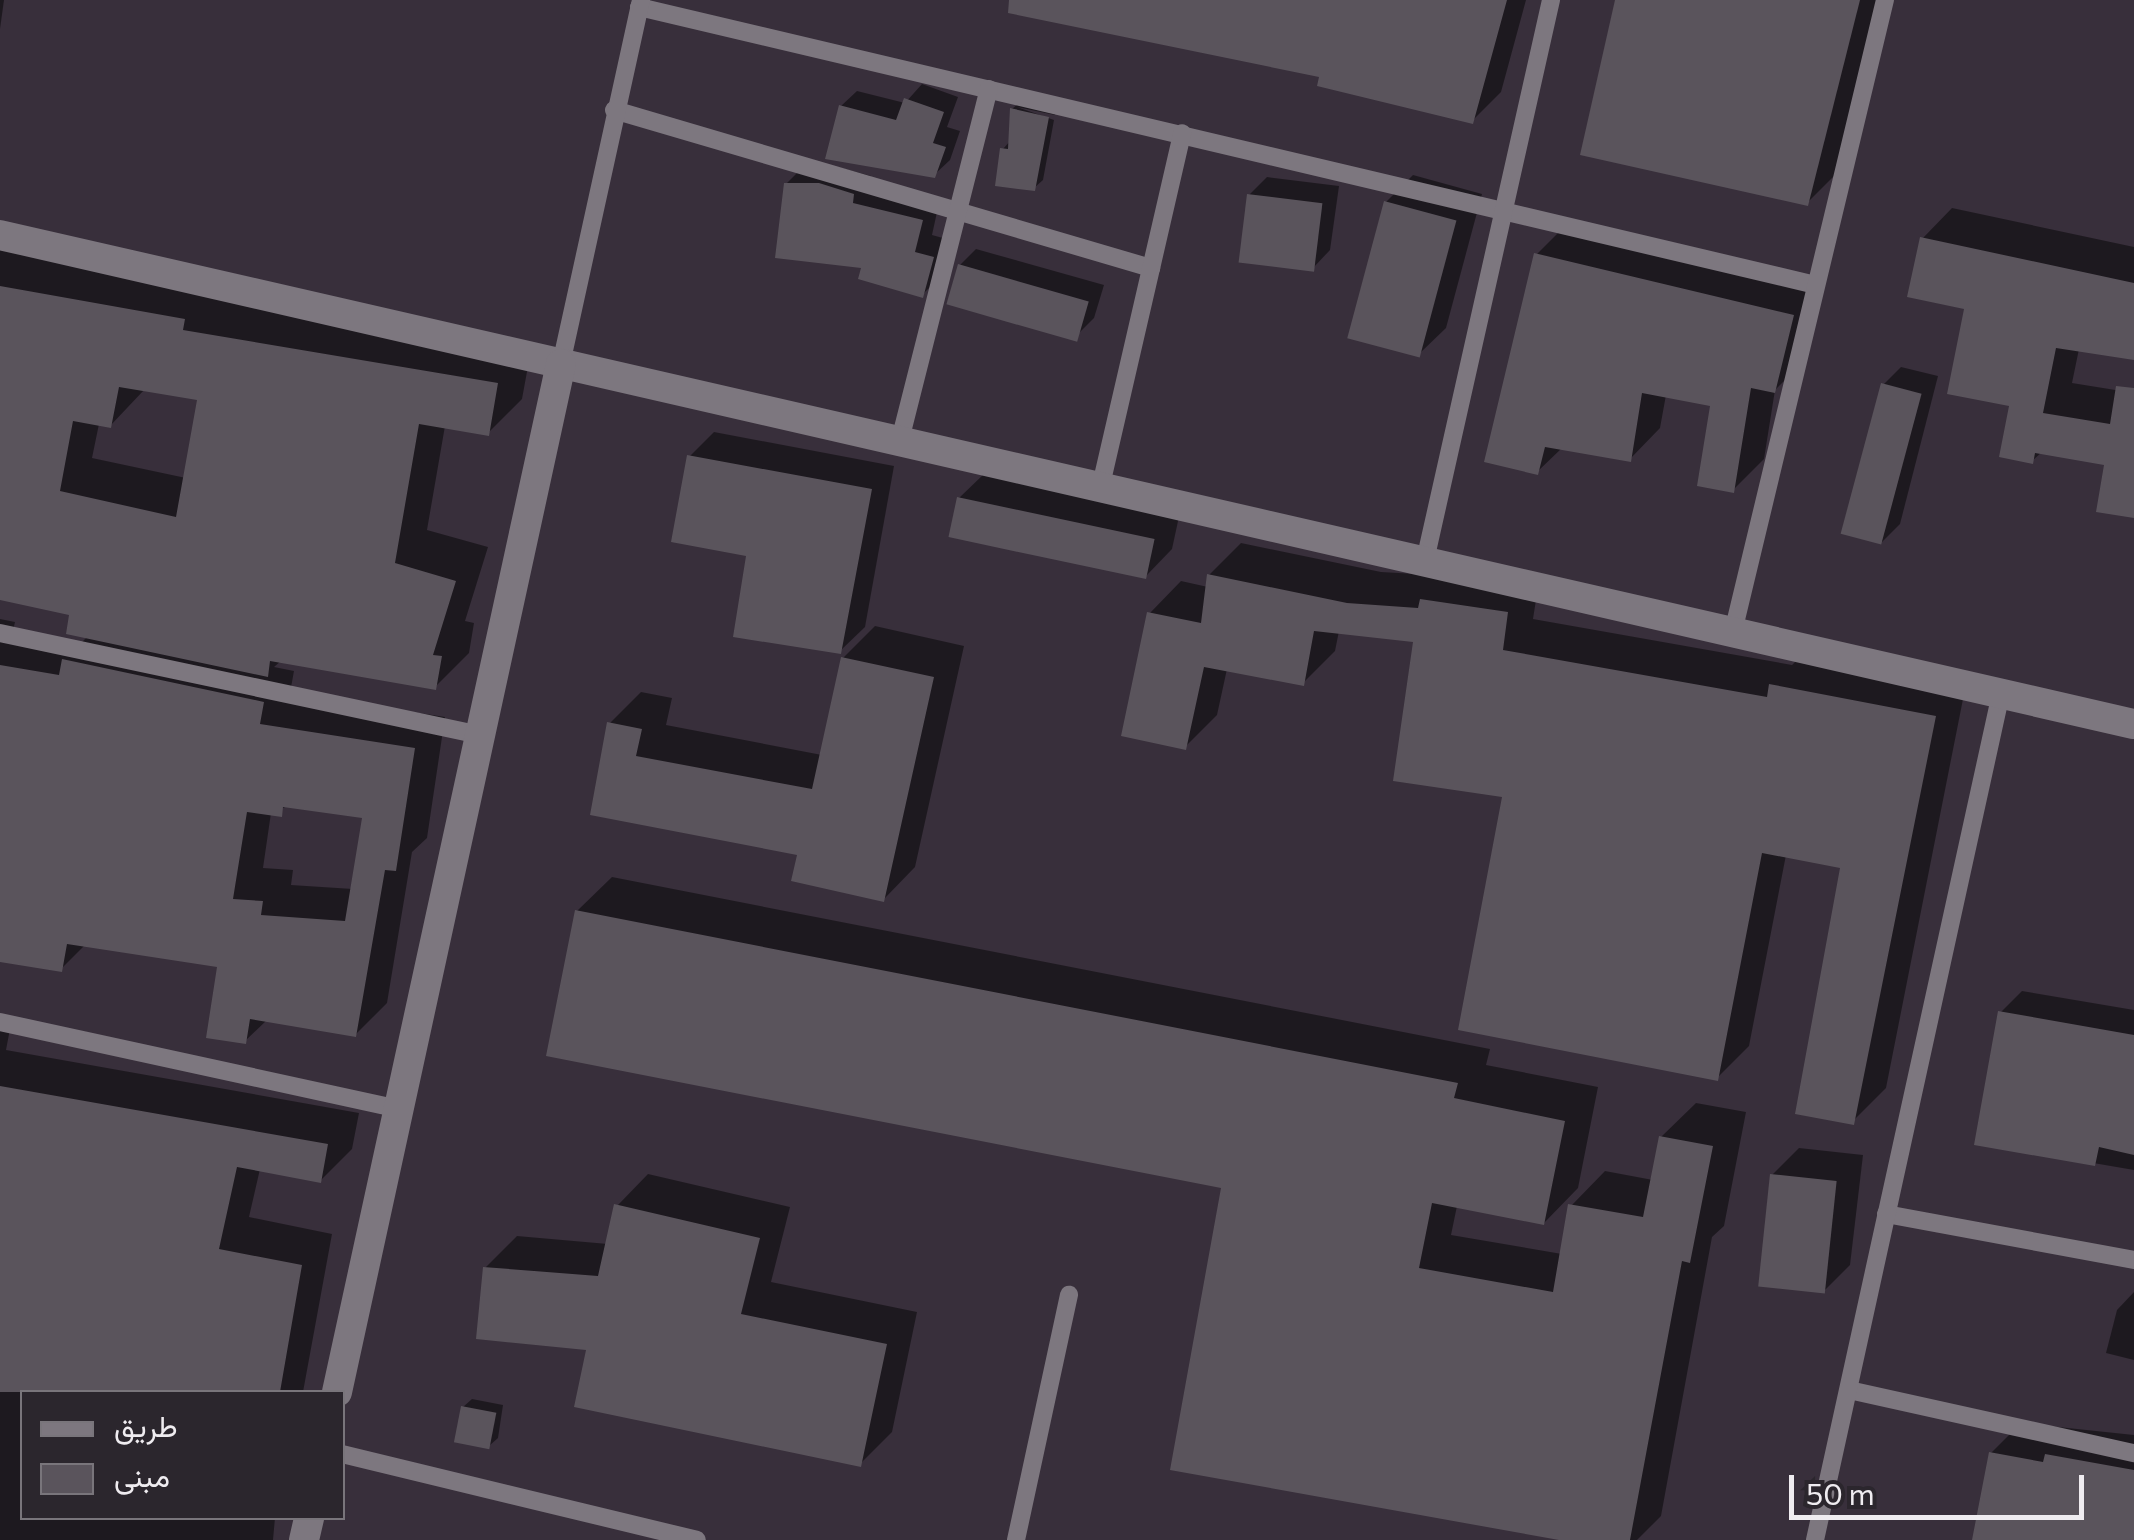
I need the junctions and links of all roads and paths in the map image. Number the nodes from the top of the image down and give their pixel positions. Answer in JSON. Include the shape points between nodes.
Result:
{"nodes":[{"id":1,"x":1552,"y":0,"type":"edge"},
{"id":2,"x":1885,"y":0,"type":"edge"},
{"id":3,"x":640,"y":4,"type":"edge"},
{"id":4,"x":989,"y":89,"type":"junction"},
{"id":5,"x":614,"y":110,"type":"junction"},
{"id":6,"x":1182,"y":133,"type":"junction"},
{"id":7,"x":959,"y":210,"type":"junction"},
{"id":8,"x":1504,"y":211,"type":"junction"},
{"id":9,"x":0,"y":234,"type":"edge"},
{"id":10,"x":1151,"y":268,"type":"junction"},
{"id":11,"x":1816,"y":285,"type":"junction"},
{"id":12,"x":561,"y":364,"type":"junction"},
{"id":13,"x":900,"y":440,"type":"junction"},
{"id":14,"x":1101,"y":485,"type":"junction"},
{"id":15,"x":1424,"y":565,"type":"junction"},
{"id":16,"x":1733,"y":632,"type":"junction"},
{"id":17,"x":0,"y":633,"type":"edge"},
{"id":18,"x":2002,"y":694,"type":"junction"},
{"id":19,"x":2134,"y":724,"type":"edge"},
{"id":20,"x":478,"y":735,"type":"junction"},
{"id":21,"x":0,"y":1022,"type":"edge"},
{"id":22,"x":403,"y":1110,"type":"junction"},
{"id":23,"x":1886,"y":1214,"type":"junction"},
{"id":24,"x":2134,"y":1260,"type":"edge"},
{"id":25,"x":1069,"y":1295,"type":"dead end"},
{"id":26,"x":337,"y":1390,"type":"edge"},
{"id":27,"x":1849,"y":1390,"type":"junction"},
{"id":28,"x":2134,"y":1453,"type":"edge"},
{"id":29,"x":345,"y":1455,"type":"edge"},
{"id":30,"x":697,"y":1540,"type":"edge"},
{"id":31,"x":1016,"y":1540,"type":"edge"},
{"id":32,"x":1815,"y":1540,"type":"edge"}],
"edges":[{"from":1,"to":8,"type":"lane"},
{"from":2,"to":11,"type":"lane"},
{"from":3,"to":4,"type":"lane"},
{"from":3,"to":5,"type":"lane"},
{"from":4,"to":6,"type":"lane"},
{"from":4,"to":7,"type":"lane"},
{"from":5,"to":7,"type":"lane"},
{"from":5,"to":12,"type":"lane"},
{"from":6,"to":8,"type":"lane"},
{"from":6,"to":10,"type":"lane"},
{"from":7,"to":10,"type":"lane"},
{"from":7,"to":13,"type":"lane"},
{"from":8,"to":11,"type":"lane"},
{"from":8,"to":15,"type":"lane"},
{"from":9,"to":12,"type":"street"},
{"from":10,"to":14,"type":"lane"},
{"from":11,"to":16,"type":"lane"},
{"from":12,"to":13,"type":"street"},
{"from":12,"to":20,"type":"street"},
{"from":13,"to":14,"type":"street"},
{"from":14,"to":15,"type":"street"},
{"from":15,"to":16,"type":"street"},
{"from":16,"to":18,"type":"street"},
{"from":17,"to":20,"type":"lane"},
{"from":18,"to":19,"type":"street"},
{"from":18,"to":23,"type":"lane"},
{"from":20,"to":22,"type":"street"},
{"from":21,"to":22,"type":"lane"},
{"from":22,"to":26,"type":"street"},
{"from":23,"to":24,"type":"lane"},
{"from":23,"to":27,"type":"lane"},
{"from":25,"to":31,"type":"lane"},
{"from":27,"to":28,"type":"lane"},
{"from":27,"to":32,"type":"lane"},
{"from":29,"to":30,"type":"lane"}]}
